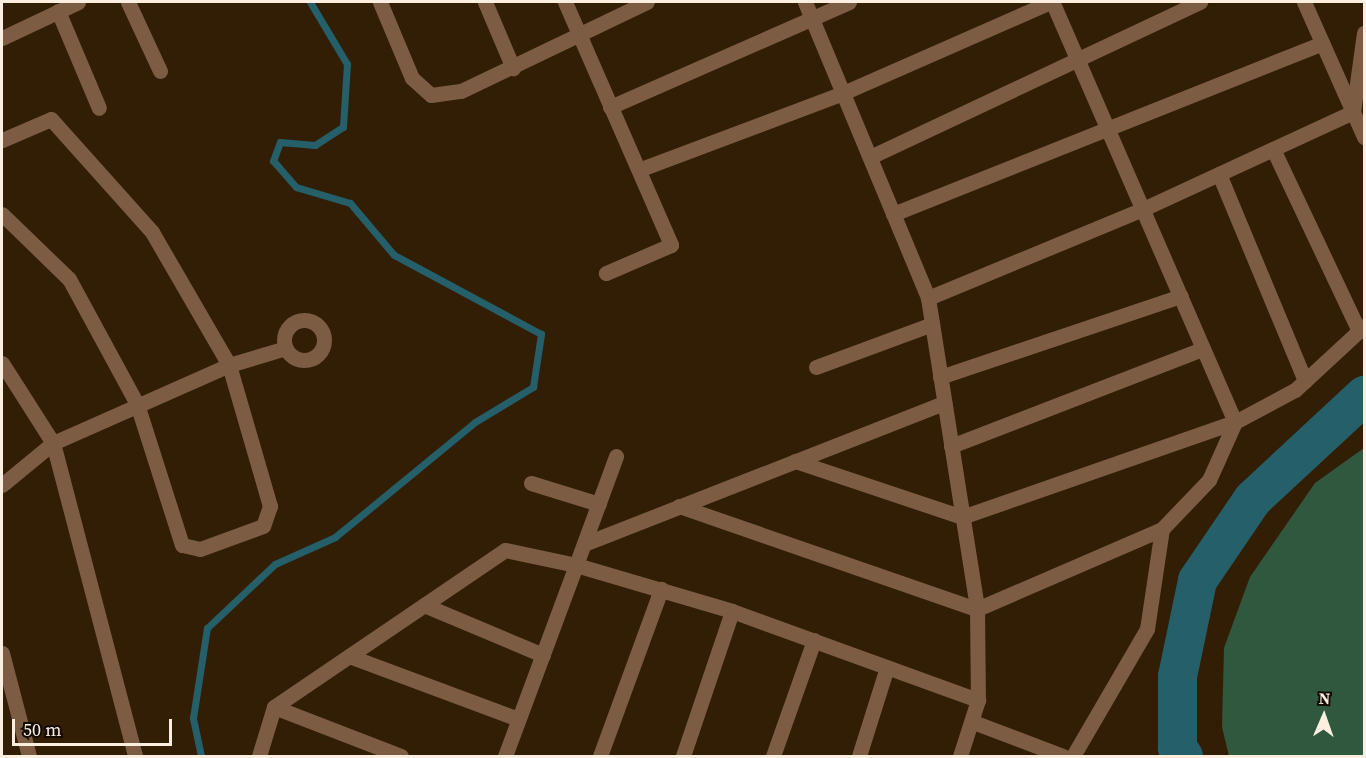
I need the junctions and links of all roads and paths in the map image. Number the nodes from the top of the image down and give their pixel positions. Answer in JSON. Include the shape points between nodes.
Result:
{"nodes":[{"id":1,"x":78,"y":2,"type":"edge"},
{"id":2,"x":128,"y":2,"type":"edge"},
{"id":3,"x":380,"y":2,"type":"edge"},
{"id":4,"x":485,"y":2,"type":"edge"},
{"id":5,"x":565,"y":2,"type":"edge"},
{"id":6,"x":647,"y":2,"type":"edge"},
{"id":7,"x":805,"y":2,"type":"edge"},
{"id":8,"x":849,"y":2,"type":"edge"},
{"id":9,"x":1051,"y":2,"type":"edge"},
{"id":10,"x":1200,"y":2,"type":"edge"},
{"id":11,"x":1304,"y":2,"type":"edge"},
{"id":12,"x":58,"y":11,"type":"junction"},
{"id":13,"x":813,"y":18,"type":"junction"},
{"id":14,"x":1365,"y":33,"type":"edge"},
{"id":15,"x":2,"y":38,"type":"edge"},
{"id":16,"x":580,"y":39,"type":"junction"},
{"id":17,"x":1322,"y":43,"type":"junction"},
{"id":18,"x":1076,"y":57,"type":"junction"},
{"id":19,"x":513,"y":68,"type":"junction"},
{"id":20,"x":160,"y":71,"type":"dead end"},
{"id":21,"x":843,"y":93,"type":"junction"},
{"id":22,"x":610,"y":107,"type":"junction"},
{"id":23,"x":99,"y":108,"type":"dead end"},
{"id":24,"x":1353,"y":112,"type":"junction"},
{"id":25,"x":1109,"y":131,"type":"junction"},
{"id":26,"x":1365,"y":137,"type":"edge"},
{"id":27,"x":2,"y":140,"type":"edge"},
{"id":28,"x":1273,"y":149,"type":"junction"},
{"id":29,"x":870,"y":157,"type":"junction"},
{"id":30,"x":640,"y":169,"type":"junction"},
{"id":31,"x":1219,"y":174,"type":"junction"},
{"id":32,"x":1143,"y":209,"type":"junction"},
{"id":33,"x":2,"y":214,"type":"edge"},
{"id":34,"x":893,"y":214,"type":"junction"},
{"id":35,"x":606,"y":273,"type":"dead end"},
{"id":36,"x":1181,"y":296,"type":"junction"},
{"id":37,"x":928,"y":298,"type":"junction"},
{"id":38,"x":932,"y":324,"type":"junction"},
{"id":39,"x":1362,"y":329,"type":"edge"},
{"id":40,"x":286,"y":348,"type":"dead end"},
{"id":41,"x":1203,"y":349,"type":"junction"},
{"id":42,"x":2,"y":363,"type":"edge"},
{"id":43,"x":229,"y":364,"type":"junction"},
{"id":44,"x":816,"y":367,"type":"dead end"},
{"id":45,"x":940,"y":376,"type":"junction"},
{"id":46,"x":1305,"y":381,"type":"junction"},
{"id":47,"x":944,"y":403,"type":"junction"},
{"id":48,"x":137,"y":404,"type":"junction"},
{"id":49,"x":1235,"y":422,"type":"junction"},
{"id":50,"x":53,"y":443,"type":"junction"},
{"id":51,"x":951,"y":446,"type":"junction"},
{"id":52,"x":616,"y":456,"type":"dead end"},
{"id":53,"x":795,"y":461,"type":"junction"},
{"id":54,"x":531,"y":483,"type":"dead end"},
{"id":55,"x":2,"y":485,"type":"edge"},
{"id":56,"x":599,"y":504,"type":"junction"},
{"id":57,"x":679,"y":506,"type":"junction"},
{"id":58,"x":962,"y":517,"type":"junction"},
{"id":59,"x":1162,"y":529,"type":"junction"},
{"id":60,"x":584,"y":544,"type":"junction"},
{"id":61,"x":576,"y":565,"type":"junction"},
{"id":62,"x":661,"y":589,"type":"junction"},
{"id":63,"x":424,"y":605,"type":"junction"},
{"id":64,"x":977,"y":609,"type":"junction"},
{"id":65,"x":732,"y":611,"type":"junction"},
{"id":66,"x":814,"y":640,"type":"junction"},
{"id":67,"x":2,"y":653,"type":"edge"},
{"id":68,"x":543,"y":655,"type":"junction"},
{"id":69,"x":349,"y":656,"type":"junction"},
{"id":70,"x":887,"y":667,"type":"junction"},
{"id":71,"x":978,"y":700,"type":"junction"},
{"id":72,"x":274,"y":707,"type":"junction"},
{"id":73,"x":516,"y":718,"type":"junction"},
{"id":74,"x":973,"y":722,"type":"junction"},
{"id":75,"x":28,"y":756,"type":"edge"},
{"id":76,"x":135,"y":756,"type":"edge"},
{"id":77,"x":259,"y":756,"type":"edge"},
{"id":78,"x":401,"y":756,"type":"edge"},
{"id":79,"x":505,"y":756,"type":"edge"},
{"id":80,"x":600,"y":756,"type":"edge"},
{"id":81,"x":683,"y":756,"type":"edge"},
{"id":82,"x":773,"y":756,"type":"edge"},
{"id":83,"x":859,"y":756,"type":"edge"},
{"id":84,"x":960,"y":756,"type":"edge"},
{"id":85,"x":1063,"y":756,"type":"edge"},
{"id":86,"x":1073,"y":756,"type":"edge"}],
"edges":[{"from":1,"to":12,"type":"street"},
{"from":2,"to":20,"type":"street"},
{"from":3,"to":19,"type":"street","via":[[412,78],[431,95],[461,92]]},
{"from":4,"to":19,"type":"street"},
{"from":5,"to":16,"type":"street"},
{"from":6,"to":16,"type":"street"},
{"from":7,"to":13,"type":"street"},
{"from":8,"to":13,"type":"street"},
{"from":9,"to":18,"type":"street"},
{"from":9,"to":21,"type":"street"},
{"from":10,"to":18,"type":"street"},
{"from":11,"to":17,"type":"street"},
{"from":12,"to":15,"type":"street"},
{"from":12,"to":23,"type":"street"},
{"from":13,"to":21,"type":"street"},
{"from":13,"to":22,"type":"street"},
{"from":14,"to":24,"type":"street"},
{"from":16,"to":19,"type":"street"},
{"from":16,"to":22,"type":"street"},
{"from":17,"to":24,"type":"street"},
{"from":17,"to":25,"type":"street"},
{"from":18,"to":25,"type":"street"},
{"from":18,"to":29,"type":"street"},
{"from":21,"to":29,"type":"street"},
{"from":21,"to":30,"type":"street"},
{"from":22,"to":30,"type":"street"},
{"from":24,"to":26,"type":"street"},
{"from":24,"to":28,"type":"street"},
{"from":25,"to":32,"type":"street"},
{"from":25,"to":34,"type":"street"},
{"from":27,"to":43,"type":"street","via":[[51,119],[152,232]]},
{"from":28,"to":31,"type":"street"},
{"from":28,"to":39,"type":"street"},
{"from":29,"to":34,"type":"street"},
{"from":30,"to":35,"type":"street","via":[[672,245]]},
{"from":31,"to":32,"type":"street"},
{"from":31,"to":46,"type":"street"},
{"from":32,"to":36,"type":"street"},
{"from":32,"to":37,"type":"street"},
{"from":33,"to":48,"type":"street","via":[[69,279]]},
{"from":34,"to":37,"type":"street"},
{"from":36,"to":41,"type":"street"},
{"from":36,"to":45,"type":"street"},
{"from":37,"to":38,"type":"street"},
{"from":38,"to":44,"type":"street"},
{"from":38,"to":45,"type":"street"},
{"from":39,"to":46,"type":"street"},
{"from":40,"to":43,"type":"street"},
{"from":41,"to":49,"type":"street"},
{"from":41,"to":51,"type":"street"},
{"from":42,"to":50,"type":"street"},
{"from":43,"to":48,"type":"street"},
{"from":43,"to":48,"type":"street","via":[[270,506],[263,526],[200,549],[182,545]]},
{"from":45,"to":47,"type":"street"},
{"from":46,"to":49,"type":"street"},
{"from":47,"to":51,"type":"street"},
{"from":47,"to":53,"type":"street"},
{"from":48,"to":50,"type":"street"},
{"from":49,"to":58,"type":"street"},
{"from":49,"to":59,"type":"street","via":[[1209,480]]},
{"from":50,"to":55,"type":"street"},
{"from":50,"to":76,"type":"street"},
{"from":51,"to":58,"type":"street"},
{"from":52,"to":56,"type":"street"},
{"from":53,"to":57,"type":"street"},
{"from":53,"to":58,"type":"street"},
{"from":54,"to":56,"type":"street"},
{"from":56,"to":60,"type":"street"},
{"from":57,"to":60,"type":"street"},
{"from":57,"to":64,"type":"street"},
{"from":58,"to":64,"type":"street"},
{"from":59,"to":64,"type":"street"},
{"from":59,"to":86,"type":"street","via":[[1147,629]]},
{"from":60,"to":61,"type":"street"},
{"from":61,"to":62,"type":"street"},
{"from":61,"to":63,"type":"street","via":[[505,550]]},
{"from":61,"to":68,"type":"street"},
{"from":62,"to":65,"type":"street"},
{"from":62,"to":80,"type":"street"},
{"from":63,"to":68,"type":"street"},
{"from":63,"to":69,"type":"street"},
{"from":64,"to":71,"type":"street"},
{"from":65,"to":66,"type":"street"},
{"from":65,"to":81,"type":"street"},
{"from":66,"to":70,"type":"street"},
{"from":66,"to":82,"type":"street"},
{"from":67,"to":75,"type":"street"},
{"from":68,"to":73,"type":"street"},
{"from":69,"to":72,"type":"street"},
{"from":69,"to":73,"type":"street"},
{"from":70,"to":71,"type":"street"},
{"from":70,"to":83,"type":"street"},
{"from":71,"to":74,"type":"street"},
{"from":72,"to":77,"type":"street"},
{"from":72,"to":78,"type":"street"},
{"from":73,"to":79,"type":"street"},
{"from":74,"to":84,"type":"street"},
{"from":74,"to":85,"type":"street"}]}
